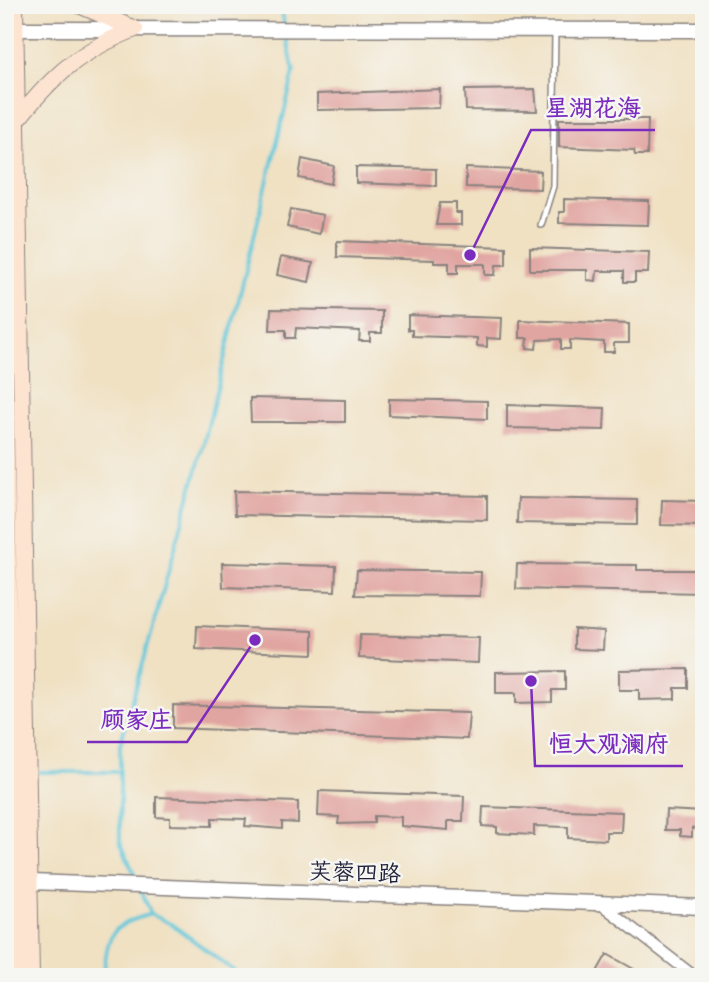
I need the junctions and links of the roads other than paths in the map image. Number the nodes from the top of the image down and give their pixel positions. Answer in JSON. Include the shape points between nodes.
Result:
{"nodes":[{"id":1,"x":15,"y":5,"type":"edge"},
{"id":2,"x":79,"y":5,"type":"edge"},
{"id":3,"x":10,"y":29,"type":"edge"},
{"id":4,"x":135,"y":29,"type":"junction"},
{"id":5,"x":555,"y":30,"type":"junction"},
{"id":6,"x":704,"y":30,"type":"edge"},
{"id":7,"x":18,"y":118,"type":"junction"},
{"id":8,"x":541,"y":225,"type":"dead end"},
{"id":9,"x":5,"y":408,"type":"edge"},
{"id":10,"x":20,"y":791,"type":"junction"},
{"id":11,"x":16,"y":881,"type":"edge"},
{"id":12,"x":601,"y":904,"type":"junction"},
{"id":13,"x":704,"y":907,"type":"edge"},
{"id":14,"x":16,"y":977,"type":"edge"},
{"id":15,"x":31,"y":977,"type":"edge"},
{"id":16,"x":695,"y":977,"type":"edge"}],
"edges":[{"from":1,"to":3,"type":"main road"},
{"from":2,"to":4,"type":"main road"},
{"from":3,"to":4,"type":"street"},
{"from":3,"to":7,"type":"main road"},
{"from":4,"to":5,"type":"street"},
{"from":4,"to":7,"type":"main road","via":[[68,63]]},
{"from":5,"to":6,"type":"street"},
{"from":5,"to":8,"type":"lane","via":[[553,186]]},
{"from":7,"to":10,"type":"main road","via":[[29,757]]},
{"from":9,"to":10,"type":"main road","via":[[11,757]]},
{"from":10,"to":11,"type":"main road"},
{"from":11,"to":12,"type":"street","name":"芙蓉四路"},
{"from":11,"to":14,"type":"main road"},
{"from":11,"to":15,"type":"main road"},
{"from":12,"to":13,"type":"street","name":"芙蓉四路"},
{"from":12,"to":16,"type":"street"}]}
